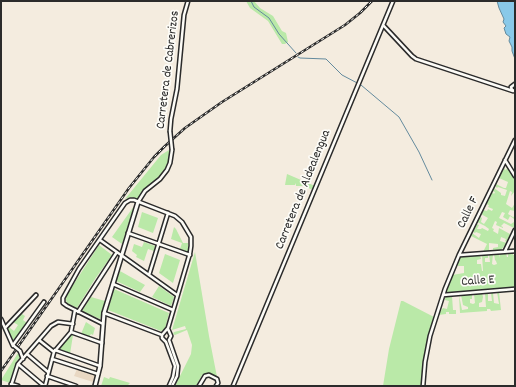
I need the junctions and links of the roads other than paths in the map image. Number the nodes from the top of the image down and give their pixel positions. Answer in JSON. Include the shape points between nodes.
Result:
{"nodes":[{"id":1,"x":188,"y":1,"type":"edge"},
{"id":2,"x":394,"y":1,"type":"edge"},
{"id":3,"x":383,"y":25,"type":"junction"},
{"id":4,"x":515,"y":84,"type":"edge"},
{"id":5,"x":512,"y":86,"type":"junction"},
{"id":6,"x":502,"y":87,"type":"junction"},
{"id":7,"x":514,"y":91,"type":"edge"},
{"id":8,"x":515,"y":140,"type":"edge"},
{"id":9,"x":505,"y":160,"type":"junction"},
{"id":10,"x":515,"y":176,"type":"edge"},
{"id":11,"x":138,"y":202,"type":"junction"},
{"id":12,"x":168,"y":213,"type":"junction"},
{"id":13,"x":515,"y":230,"type":"edge"},
{"id":14,"x":128,"y":233,"type":"junction"},
{"id":15,"x":100,"y":240,"type":"junction"},
{"id":16,"x":159,"y":244,"type":"junction"},
{"id":17,"x":515,"y":251,"type":"edge"},
{"id":18,"x":117,"y":252,"type":"junction"},
{"id":19,"x":505,"y":252,"type":"junction"},
{"id":20,"x":190,"y":255,"type":"junction"},
{"id":21,"x":459,"y":255,"type":"junction"},
{"id":22,"x":122,"y":256,"type":"junction"},
{"id":23,"x":149,"y":275,"type":"junction"},
{"id":24,"x":113,"y":284,"type":"junction"},
{"id":25,"x":515,"y":290,"type":"edge"},
{"id":26,"x":36,"y":295,"type":"dead end"},
{"id":27,"x":177,"y":295,"type":"junction"},
{"id":28,"x":443,"y":295,"type":"junction"},
{"id":29,"x":44,"y":302,"type":"dead end"},
{"id":30,"x":173,"y":310,"type":"junction"},
{"id":31,"x":76,"y":311,"type":"junction"},
{"id":32,"x":104,"y":313,"type":"junction"},
{"id":33,"x":1,"y":319,"type":"edge"},
{"id":34,"x":2,"y":324,"type":"edge"},
{"id":35,"x":73,"y":324,"type":"junction"},
{"id":36,"x":103,"y":324,"type":"junction"},
{"id":37,"x":5,"y":328,"type":"junction"},
{"id":38,"x":168,"y":329,"type":"junction"},
{"id":39,"x":71,"y":332,"type":"junction"},
{"id":40,"x":164,"y":332,"type":"junction"},
{"id":41,"x":170,"y":333,"type":"junction"},
{"id":42,"x":162,"y":335,"type":"junction"},
{"id":43,"x":39,"y":340,"type":"junction"},
{"id":44,"x":168,"y":341,"type":"junction"},
{"id":45,"x":102,"y":343,"type":"junction"},
{"id":46,"x":13,"y":346,"type":"junction"},
{"id":47,"x":58,"y":347,"type":"junction"},
{"id":48,"x":54,"y":351,"type":"junction"},
{"id":49,"x":61,"y":352,"type":"junction"},
{"id":50,"x":27,"y":354,"type":"junction"},
{"id":51,"x":23,"y":359,"type":"junction"},
{"id":52,"x":52,"y":359,"type":"junction"},
{"id":53,"x":18,"y":364,"type":"junction"},
{"id":54,"x":100,"y":366,"type":"junction"},
{"id":55,"x":48,"y":372,"type":"junction"},
{"id":56,"x":98,"y":374,"type":"junction"},
{"id":57,"x":47,"y":376,"type":"junction"},
{"id":58,"x":11,"y":385,"type":"edge"},
{"id":59,"x":18,"y":386,"type":"edge"},
{"id":60,"x":45,"y":386,"type":"edge"},
{"id":61,"x":76,"y":386,"type":"edge"},
{"id":62,"x":95,"y":386,"type":"edge"},
{"id":63,"x":169,"y":386,"type":"edge"},
{"id":64,"x":172,"y":386,"type":"edge"},
{"id":65,"x":199,"y":386,"type":"edge"},
{"id":66,"x":216,"y":386,"type":"edge"},
{"id":67,"x":233,"y":386,"type":"edge"},
{"id":68,"x":423,"y":386,"type":"edge"}],
"edges":[{"from":1,"to":11,"type":"street","name":"Carretera de Cabrerizos","bridge":true,"via":[[171,119],[170,163],[160,179],[145,191]]},
{"from":2,"to":3,"type":"street","name":"Carretera de Aldealengua"},
{"from":3,"to":6,"type":"street","via":[[416,59]]},
{"from":3,"to":67,"type":"street","name":"Carretera de Aldealengua"},
{"from":4,"to":5,"type":"street"},
{"from":5,"to":6,"type":"street"},
{"from":5,"to":7,"type":"street"},
{"from":6,"to":7,"type":"street"},
{"from":8,"to":9,"type":"street","name":"Calle F"},
{"from":9,"to":10,"type":"street"},
{"from":9,"to":21,"type":"street","name":"Calle F"},
{"from":11,"to":12,"type":"street"},
{"from":11,"to":14,"type":"main road"},
{"from":11,"to":15,"type":"street","via":[[130,200],[126,203]]},
{"from":12,"to":16,"type":"street"},
{"from":12,"to":20,"type":"street","via":[[179,219],[186,227],[191,240]]},
{"from":13,"to":19,"type":"street"},
{"from":14,"to":16,"type":"street"},
{"from":14,"to":22,"type":"main road"},
{"from":15,"to":18,"type":"street"},
{"from":15,"to":31,"type":"street","via":[[64,294],[63,301],[66,306]]},
{"from":16,"to":20,"type":"street"},
{"from":16,"to":23,"type":"street"},
{"from":17,"to":19,"type":"street"},
{"from":18,"to":22,"type":"street"},
{"from":18,"to":31,"type":"street"},
{"from":19,"to":21,"type":"street"},
{"from":20,"to":27,"type":"street"},
{"from":21,"to":28,"type":"street","name":"Calle F"},
{"from":22,"to":23,"type":"street"},
{"from":22,"to":24,"type":"main road"},
{"from":23,"to":27,"type":"street"},
{"from":24,"to":30,"type":"street"},
{"from":24,"to":32,"type":"main road"},
{"from":25,"to":28,"type":"street","name":"Calle E"},
{"from":26,"to":37,"type":"street"},
{"from":27,"to":30,"type":"street"},
{"from":28,"to":68,"type":"street","name":"Calle F","via":[[430,336]]},
{"from":29,"to":46,"type":"street"},
{"from":30,"to":38,"type":"street"},
{"from":31,"to":35,"type":"street"},
{"from":31,"to":36,"type":"street"},
{"from":32,"to":36,"type":"main road"},
{"from":32,"to":42,"type":"street"},
{"from":33,"to":34,"type":"street"},
{"from":34,"to":37,"type":"street"},
{"from":35,"to":39,"type":"street"},
{"from":35,"to":43,"type":"street","via":[[56,322]]},
{"from":36,"to":45,"type":"main road"},
{"from":37,"to":46,"type":"street"},
{"from":38,"to":40,"type":"street"},
{"from":38,"to":41,"type":"street"},
{"from":39,"to":45,"type":"street"},
{"from":39,"to":47,"type":"street"},
{"from":40,"to":41,"type":"street"},
{"from":40,"to":42,"type":"street"},
{"from":41,"to":44,"type":"street","via":[[171,338]]},
{"from":42,"to":44,"type":"street","via":[[162,338]]},
{"from":43,"to":48,"type":"street"},
{"from":43,"to":50,"type":"street"},
{"from":44,"to":63,"type":"street","via":[[175,366]]},
{"from":44,"to":64,"type":"street","via":[[178,366]]},
{"from":45,"to":54,"type":"main road"},
{"from":46,"to":51,"type":"street","bridge":true,"via":[[20,350]]},
{"from":47,"to":48,"type":"street"},
{"from":47,"to":49,"type":"street"},
{"from":48,"to":49,"type":"street"},
{"from":48,"to":52,"type":"street"},
{"from":49,"to":54,"type":"street"},
{"from":50,"to":51,"type":"street"},
{"from":50,"to":55,"type":"street"},
{"from":51,"to":53,"type":"street"},
{"from":52,"to":55,"type":"street"},
{"from":52,"to":56,"type":"street"},
{"from":53,"to":58,"type":"street"},
{"from":53,"to":60,"type":"street"},
{"from":54,"to":56,"type":"main road"},
{"from":55,"to":57,"type":"street"},
{"from":56,"to":62,"type":"main road"},
{"from":57,"to":60,"type":"street"},
{"from":57,"to":61,"type":"street"},
{"from":58,"to":59,"type":"street"},
{"from":65,"to":66,"type":"street","via":[[209,375],[217,380]]}]}
